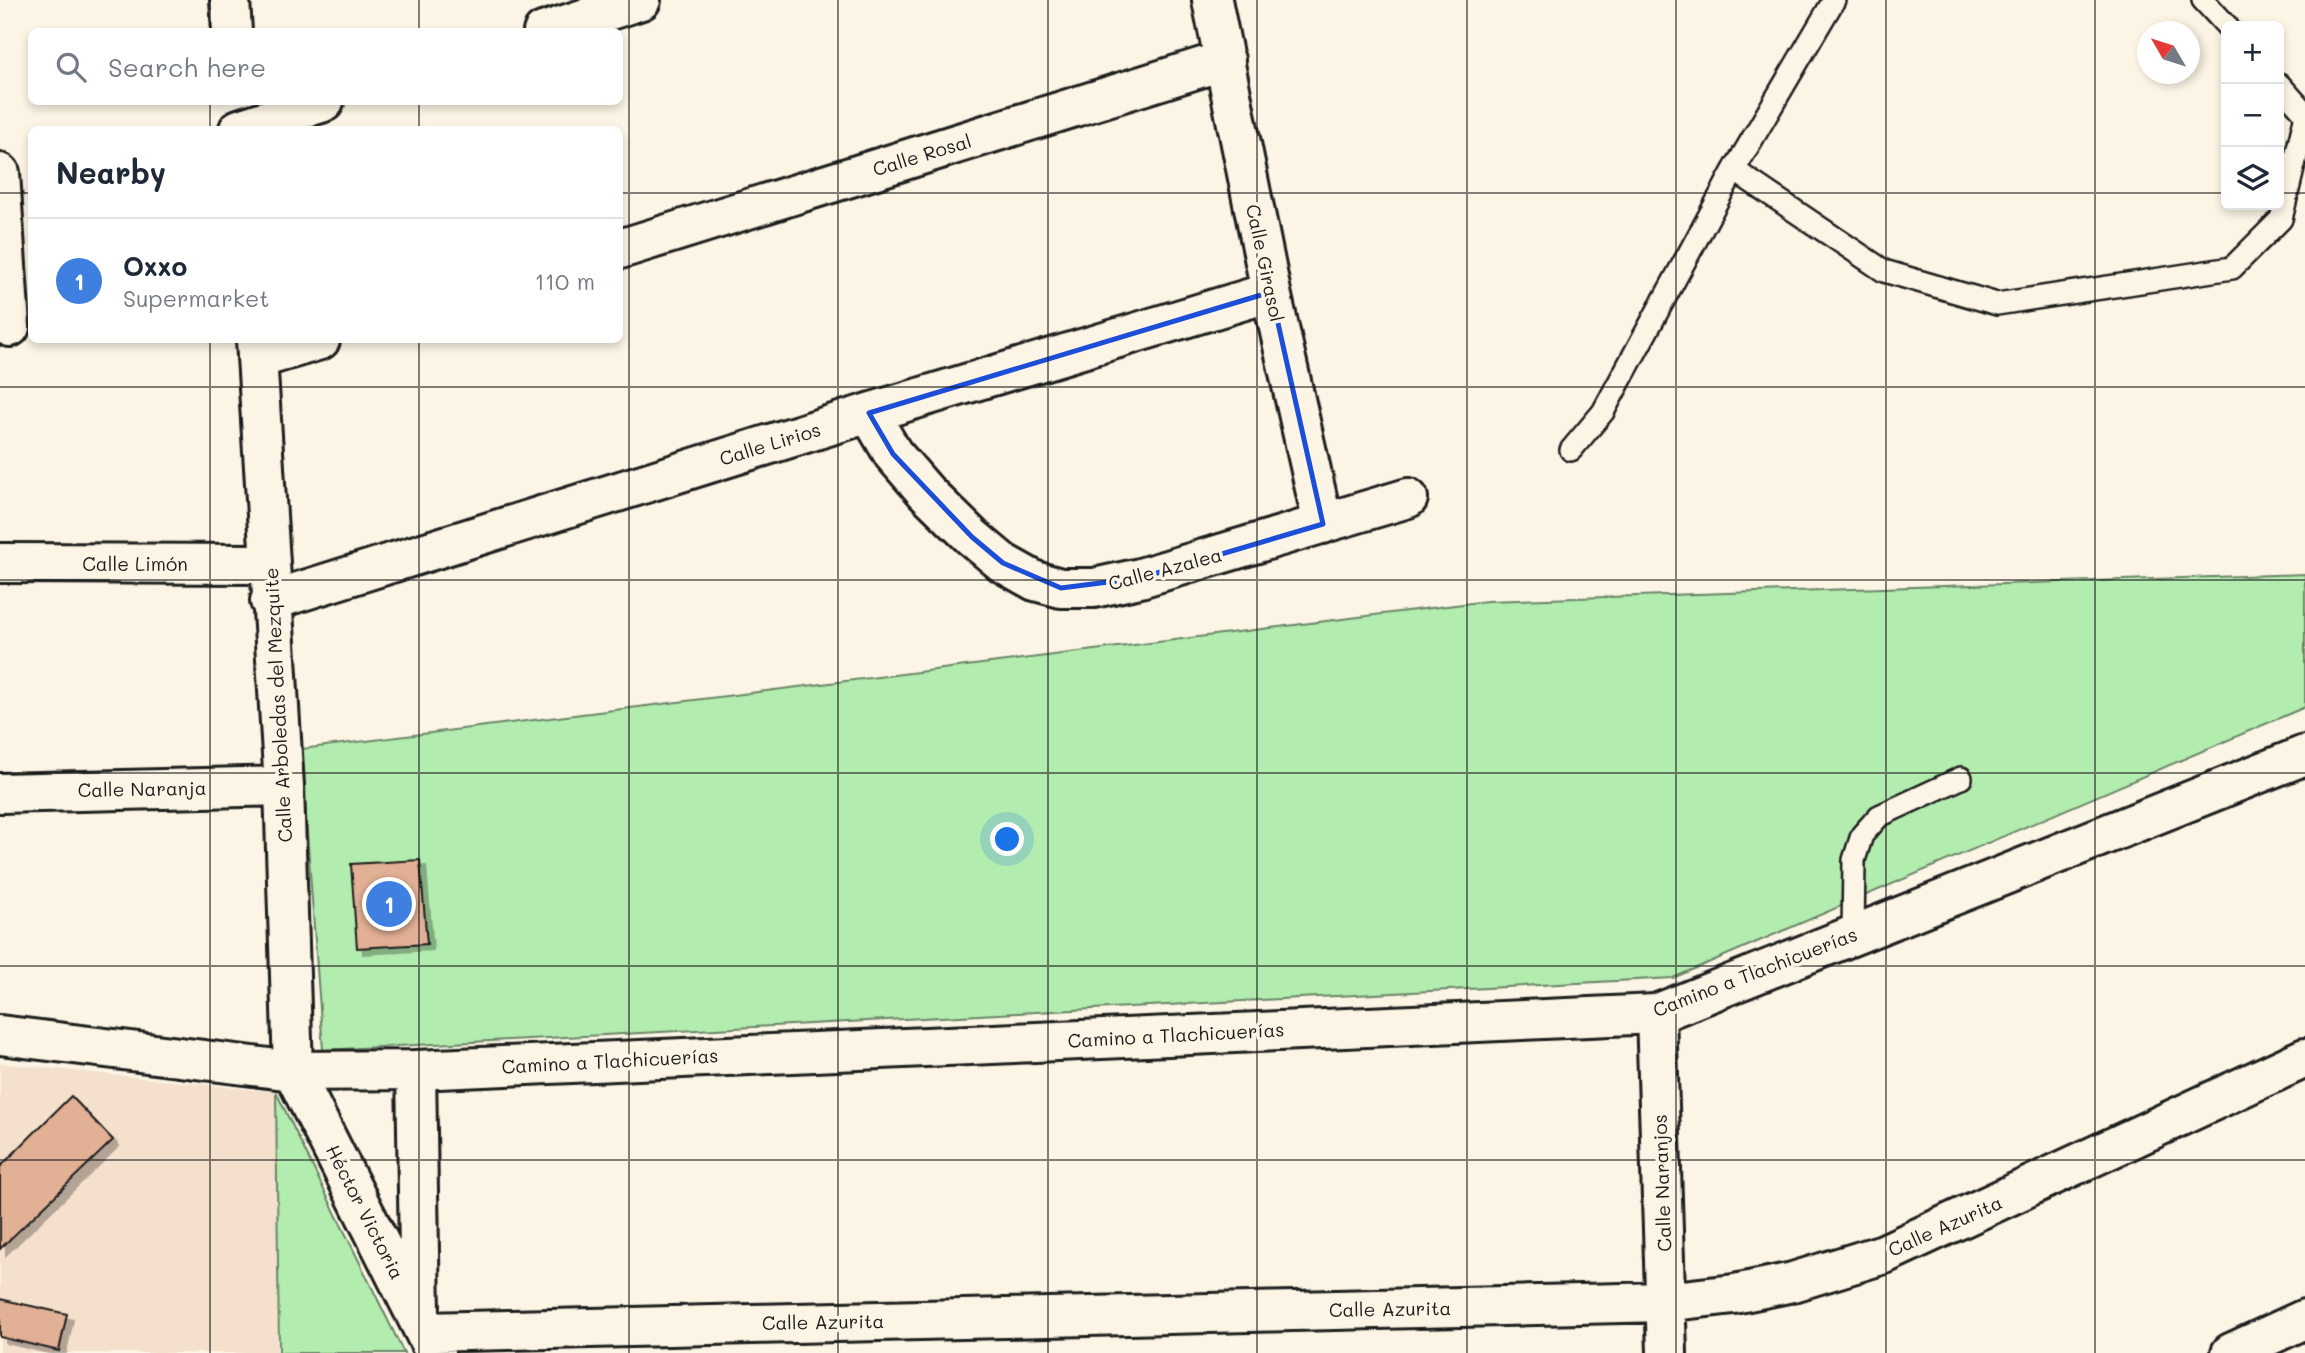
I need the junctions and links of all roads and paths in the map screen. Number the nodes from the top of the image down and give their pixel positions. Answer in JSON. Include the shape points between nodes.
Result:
{"nodes":[{"id":1,"x":230,"y":0,"type":"edge"},
{"id":2,"x":641,"y":0,"type":"edge"},
{"id":3,"x":1212,"y":0,"type":"edge"},
{"id":4,"x":1834,"y":0,"type":"edge"},
{"id":5,"x":2203,"y":0,"type":"edge"},
{"id":6,"x":2222,"y":21,"type":"edge"},
{"id":7,"x":232,"y":28,"type":"edge"},
{"id":8,"x":554,"y":28,"type":"edge"},
{"id":9,"x":1225,"y":60,"type":"junction"},
{"id":10,"x":2284,"y":90,"type":"edge"},
{"id":11,"x":237,"y":105,"type":"edge"},
{"id":12,"x":315,"y":105,"type":"edge"},
{"id":13,"x":2305,"y":113,"type":"edge"},
{"id":14,"x":2305,"y":119,"type":"edge"},
{"id":15,"x":239,"y":126,"type":"edge"},
{"id":16,"x":248,"y":126,"type":"edge"},
{"id":17,"x":1734,"y":170,"type":"junction"},
{"id":18,"x":0,"y":173,"type":"edge"},
{"id":19,"x":623,"y":248,"type":"edge"},
{"id":20,"x":1271,"y":292,"type":"junction"},
{"id":21,"x":14,"y":327,"type":"edge"},
{"id":22,"x":299,"y":343,"type":"edge"},
{"id":23,"x":256,"y":349,"type":"edge"},
{"id":24,"x":869,"y":413,"type":"junction"},
{"id":25,"x":1571,"y":450,"type":"dead end"},
{"id":26,"x":1408,"y":498,"type":"dead end"},
{"id":27,"x":1322,"y":524,"type":"junction"},
{"id":28,"x":0,"y":563,"type":"edge"},
{"id":29,"x":270,"y":583,"type":"junction"},
{"id":30,"x":2305,"y":755,"type":"edge"},
{"id":31,"x":1961,"y":778,"type":"dead end"},
{"id":32,"x":284,"y":786,"type":"junction"},
{"id":33,"x":0,"y":793,"type":"edge"},
{"id":34,"x":1853,"y":935,"type":"junction"},
{"id":35,"x":1656,"y":1014,"type":"junction"},
{"id":36,"x":0,"y":1035,"type":"edge"},
{"id":37,"x":2305,"y":1058,"type":"edge"},
{"id":38,"x":416,"y":1070,"type":"junction"},
{"id":39,"x":293,"y":1071,"type":"junction"},
{"id":40,"x":1665,"y":1302,"type":"junction"},
{"id":41,"x":2305,"y":1319,"type":"edge"},
{"id":42,"x":427,"y":1335,"type":"edge"},
{"id":43,"x":1667,"y":1353,"type":"edge"},
{"id":44,"x":2231,"y":1353,"type":"edge"}],
"edges":[{"from":1,"to":7,"type":"street"},
{"from":2,"to":8,"type":"street"},
{"from":3,"to":9,"type":"street","name":"Calle Girasol"},
{"from":4,"to":17,"type":"lane"},
{"from":5,"to":6,"type":"lane"},
{"from":9,"to":19,"type":"street","name":"Calle Rosal"},
{"from":9,"to":20,"type":"street","name":"Calle Girasol"},
{"from":10,"to":13,"type":"lane"},
{"from":11,"to":15,"type":"street"},
{"from":12,"to":16,"type":"street"},
{"from":14,"to":17,"type":"lane","via":[[2281,219],[2232,268],[1997,304],[1884,271]]},
{"from":17,"to":25,"type":"lane","via":[[1603,412]]},
{"from":18,"to":21,"type":"street"},
{"from":20,"to":24,"type":"street","name":"Calle Lirios"},
{"from":20,"to":27,"type":"street","name":"Calle Girasol"},
{"from":22,"to":23,"type":"street"},
{"from":23,"to":29,"type":"street","name":"Calle Arboledas del Mezquite"},
{"from":24,"to":27,"type":"street","name":"Calle Azalea","via":[[892,454],[972,537],[1003,563],[1035,581],[1061,588],[1094,588],[1140,578]]},
{"from":24,"to":29,"type":"street","name":"Calle Lirios"},
{"from":26,"to":27,"type":"street","name":"Calle Azalea"},
{"from":28,"to":29,"type":"street","name":"Calle Limón"},
{"from":29,"to":32,"type":"street","name":"Calle Arboledas del Mezquite"},
{"from":30,"to":34,"type":"street","name":"Camino a Tlachicuerías"},
{"from":31,"to":34,"type":"lane","via":[[1879,816],[1862,835],[1854,860]]},
{"from":32,"to":33,"type":"street","name":"Calle Naranja"},
{"from":32,"to":39,"type":"street","name":"Calle Arboledas del Mezquite"},
{"from":34,"to":35,"type":"street","name":"Camino a Tlachicuerías"},
{"from":35,"to":38,"type":"street","name":"Camino a Tlachicuerías"},
{"from":35,"to":40,"type":"street","name":"Calle Naranjos"},
{"from":36,"to":39,"type":"street","name":"Camino a Tlachicuerías"},
{"from":37,"to":40,"type":"street","name":"Calle Azurita","via":[[1884,1254],[1793,1282]]},
{"from":38,"to":39,"type":"street","name":"Camino a Tlachicuerías"},
{"from":38,"to":42,"type":"street"},
{"from":39,"to":42,"type":"street","name":"Héctor Victoria"},
{"from":40,"to":42,"type":"street","name":"Calle Azurita"},
{"from":40,"to":43,"type":"street","name":"Calle Naranjos"},
{"from":41,"to":44,"type":"street"}]}
